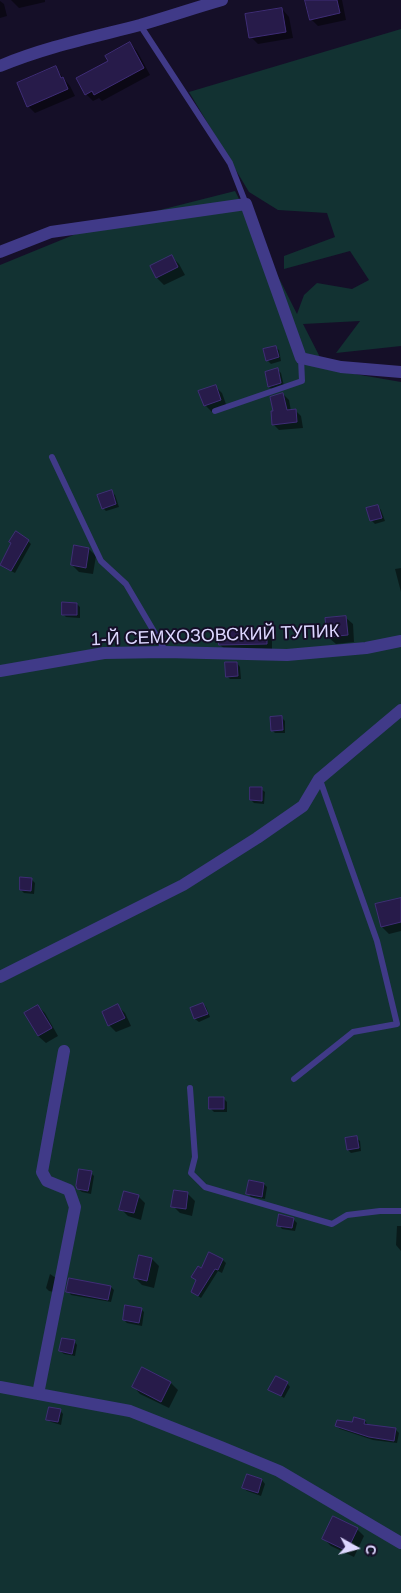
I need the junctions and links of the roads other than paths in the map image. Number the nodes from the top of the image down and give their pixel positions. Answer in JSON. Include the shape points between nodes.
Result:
{"nodes":[{"id":1,"x":222,"y":0,"type":"edge"},
{"id":2,"x":140,"y":25,"type":"junction"},
{"id":3,"x":0,"y":66,"type":"edge"},
{"id":4,"x":246,"y":204,"type":"junction"},
{"id":5,"x":0,"y":252,"type":"edge"},
{"id":6,"x":301,"y":358,"type":"junction"},
{"id":7,"x":401,"y":372,"type":"edge"},
{"id":8,"x":215,"y":411,"type":"dead end"},
{"id":9,"x":52,"y":457,"type":"dead end"},
{"id":10,"x":401,"y":641,"type":"edge"},
{"id":11,"x":166,"y":652,"type":"junction"},
{"id":12,"x":0,"y":671,"type":"edge"},
{"id":13,"x":401,"y":710,"type":"edge"},
{"id":14,"x":319,"y":779,"type":"junction"},
{"id":15,"x":0,"y":977,"type":"edge"},
{"id":16,"x":64,"y":1051,"type":"dead end"},
{"id":17,"x":294,"y":1079,"type":"dead end"},
{"id":18,"x":190,"y":1088,"type":"dead end"},
{"id":19,"x":401,"y":1211,"type":"edge"},
{"id":20,"x":0,"y":1387,"type":"edge"},
{"id":21,"x":38,"y":1394,"type":"junction"},
{"id":22,"x":401,"y":1543,"type":"edge"}],
"edges":[{"from":1,"to":2,"type":"street"},
{"from":2,"to":3,"type":"street"},
{"from":2,"to":4,"type":"lane","via":[[230,163]]},
{"from":4,"to":5,"type":"street","via":[[51,232]]},
{"from":4,"to":6,"type":"street"},
{"from":6,"to":7,"type":"street","via":[[341,367]]},
{"from":6,"to":8,"type":"lane","via":[[302,381]]},
{"from":9,"to":11,"type":"lane","via":[[100,561],[126,584]]},
{"from":10,"to":11,"type":"street","name":"1-Й СЕМХОЗОВСКИЙ ТУПИК","via":[[366,648],[287,655]]},
{"from":11,"to":12,"type":"street","name":"1-Й СЕМХОЗОВСКИЙ ТУПИК","via":[[104,653]]},
{"from":13,"to":14,"type":"street"},
{"from":14,"to":15,"type":"street","via":[[303,806],[183,885]]},
{"from":14,"to":17,"type":"lane","via":[[377,941],[397,1024],[354,1032]]},
{"from":16,"to":21,"type":"street","via":[[42,1172],[46,1181],[70,1190],[75,1207]]},
{"from":18,"to":19,"type":"lane","via":[[195,1157],[191,1173],[205,1187],[332,1224],[347,1215]]},
{"from":20,"to":21,"type":"street"},
{"from":21,"to":22,"type":"street","via":[[130,1411],[280,1471]]}]}
